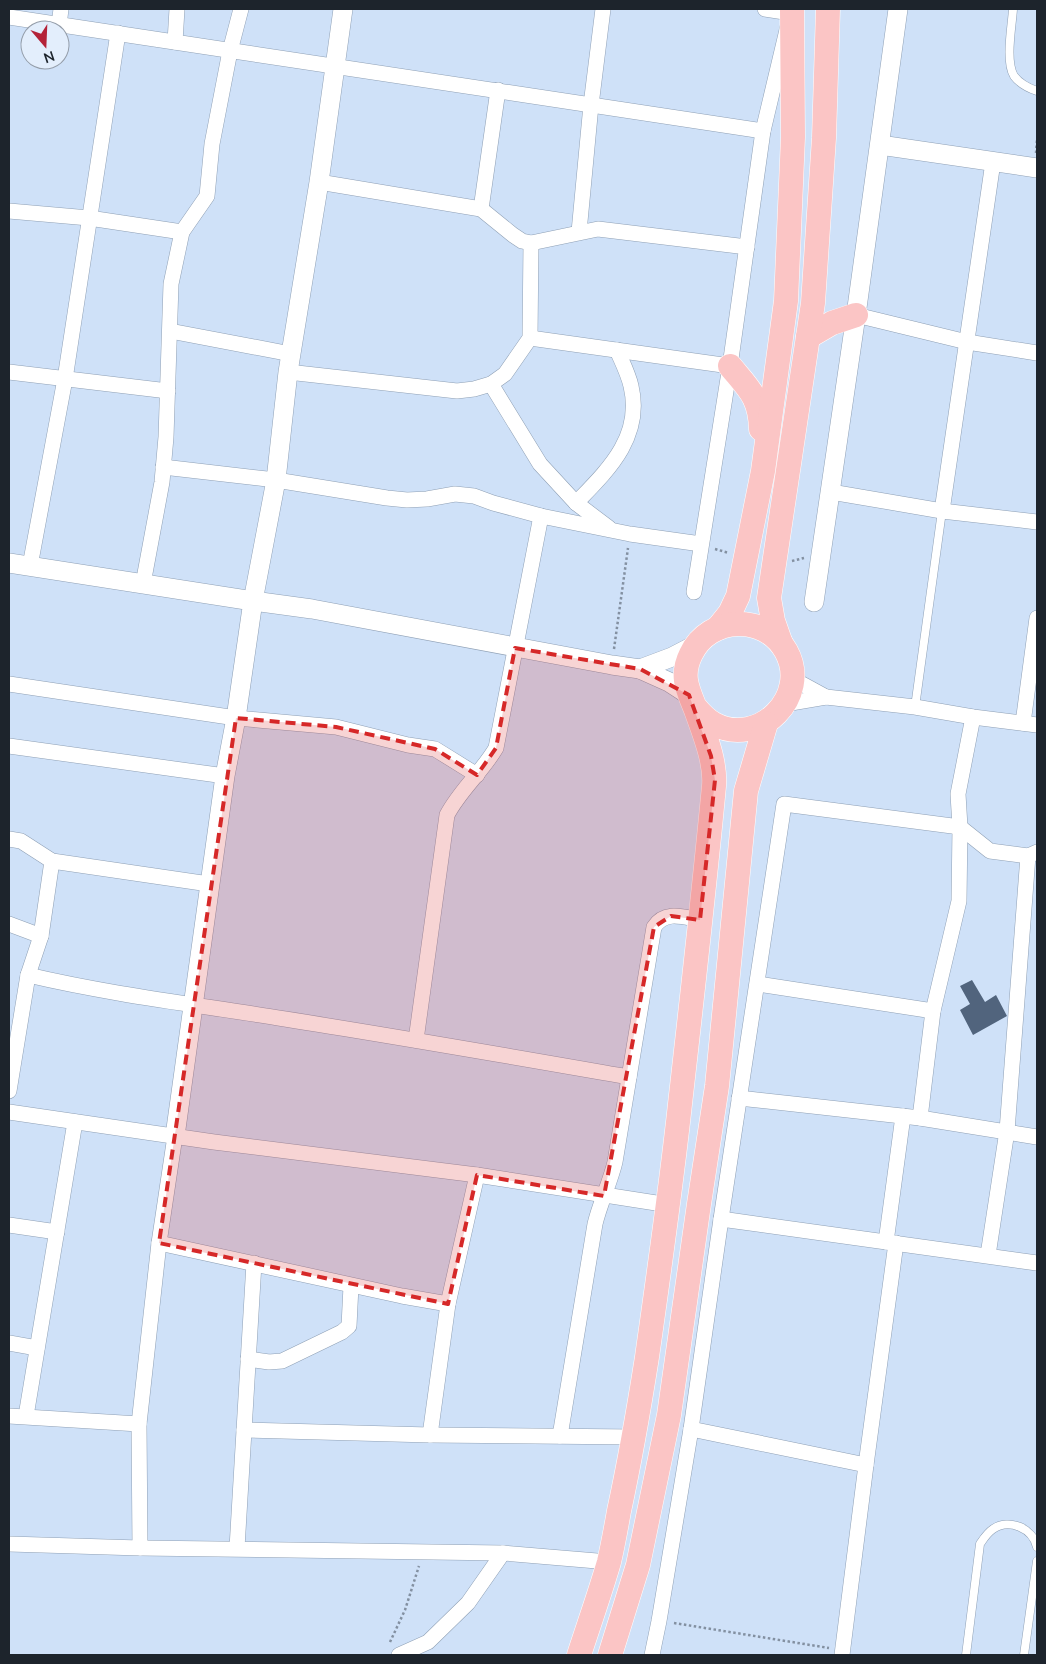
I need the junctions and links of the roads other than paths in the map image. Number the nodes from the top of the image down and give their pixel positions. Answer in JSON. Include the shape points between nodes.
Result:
{"nodes":[{"id":1,"x":177,"y":9,"type":"edge"},
{"id":2,"x":241,"y":9,"type":"edge"},
{"id":3,"x":343,"y":9,"type":"edge"},
{"id":4,"x":603,"y":9,"type":"edge"},
{"id":5,"x":765,"y":9,"type":"edge"},
{"id":6,"x":828,"y":9,"type":"edge"},
{"id":7,"x":898,"y":9,"type":"edge"},
{"id":8,"x":1013,"y":9,"type":"edge"},
{"id":9,"x":792,"y":11,"type":"edge"},
{"id":10,"x":9,"y":17,"type":"edge"},
{"id":11,"x":28,"y":20,"type":"edge"},
{"id":12,"x":70,"y":26,"type":"edge"},
{"id":13,"x":118,"y":33,"type":"junction"},
{"id":14,"x":175,"y":42,"type":"junction"},
{"id":15,"x":230,"y":51,"type":"junction"},
{"id":16,"x":334,"y":66,"type":"junction"},
{"id":17,"x":498,"y":90,"type":"junction"},
{"id":18,"x":1037,"y":91,"type":"edge"},
{"id":19,"x":592,"y":105,"type":"junction"},
{"id":20,"x":763,"y":131,"type":"junction"},
{"id":21,"x":880,"y":145,"type":"junction"},
{"id":22,"x":993,"y":162,"type":"junction"},
{"id":23,"x":1037,"y":168,"type":"edge"},
{"id":24,"x":319,"y":182,"type":"junction"},
{"id":25,"x":481,"y":209,"type":"junction"},
{"id":26,"x":9,"y":211,"type":"edge"},
{"id":27,"x":89,"y":218,"type":"junction"},
{"id":28,"x":182,"y":232,"type":"junction"},
{"id":29,"x":579,"y":232,"type":"junction"},
{"id":30,"x":531,"y":243,"type":"junction"},
{"id":31,"x":747,"y":247,"type":"junction"},
{"id":32,"x":856,"y":316,"type":"junction"},
{"id":33,"x":170,"y":331,"type":"junction"},
{"id":34,"x":808,"y":337,"type":"junction"},
{"id":35,"x":530,"y":338,"type":"junction"},
{"id":36,"x":966,"y":342,"type":"junction"},
{"id":37,"x":617,"y":350,"type":"junction"},
{"id":38,"x":1037,"y":353,"type":"edge"},
{"id":39,"x":290,"y":363,"type":"junction"},
{"id":40,"x":730,"y":366,"type":"junction"},
{"id":41,"x":9,"y":372,"type":"edge"},
{"id":42,"x":65,"y":379,"type":"junction"},
{"id":43,"x":491,"y":384,"type":"junction"},
{"id":44,"x":168,"y":391,"type":"junction"},
{"id":45,"x":163,"y":467,"type":"junction"},
{"id":46,"x":762,"y":471,"type":"junction"},
{"id":47,"x":276,"y":480,"type":"junction"},
{"id":48,"x":831,"y":492,"type":"junction"},
{"id":49,"x":576,"y":502,"type":"junction"},
{"id":50,"x":942,"y":511,"type":"junction"},
{"id":51,"x":541,"y":516,"type":"junction"},
{"id":52,"x":1037,"y":522,"type":"edge"},
{"id":53,"x":612,"y":530,"type":"junction"},
{"id":54,"x":701,"y":544,"type":"junction"},
{"id":55,"x":9,"y":563,"type":"edge"},
{"id":56,"x":30,"y":566,"type":"junction"},
{"id":57,"x":143,"y":584,"type":"junction"},
{"id":58,"x":694,"y":592,"type":"dead end"},
{"id":59,"x":253,"y":602,"type":"junction"},
{"id":60,"x":814,"y":602,"type":"dead end"},
{"id":61,"x":1037,"y":618,"type":"edge"},
{"id":62,"x":718,"y":628,"type":"junction"},
{"id":63,"x":780,"y":642,"type":"junction"},
{"id":64,"x":697,"y":644,"type":"junction"},
{"id":65,"x":515,"y":648,"type":"junction"},
{"id":66,"x":640,"y":669,"type":"junction"},
{"id":67,"x":793,"y":679,"type":"junction"},
{"id":68,"x":9,"y":684,"type":"edge"},
{"id":69,"x":826,"y":697,"type":"junction"},
{"id":70,"x":692,"y":701,"type":"junction"},
{"id":71,"x":785,"y":704,"type":"junction"},
{"id":72,"x":915,"y":707,"type":"junction"},
{"id":73,"x":973,"y":717,"type":"junction"},
{"id":74,"x":236,"y":718,"type":"junction"},
{"id":75,"x":766,"y":723,"type":"junction"},
{"id":76,"x":1030,"y":724,"type":"edge"},
{"id":77,"x":9,"y":746,"type":"edge"},
{"id":78,"x":477,"y":775,"type":"junction"},
{"id":79,"x":225,"y":776,"type":"junction"},
{"id":80,"x":960,"y":827,"type":"junction"},
{"id":81,"x":9,"y":839,"type":"edge"},
{"id":82,"x":1033,"y":854,"type":"edge"},
{"id":83,"x":52,"y":861,"type":"junction"},
{"id":84,"x":209,"y":884,"type":"junction"},
{"id":85,"x":700,"y":920,"type":"junction"},
{"id":86,"x":9,"y":924,"type":"edge"},
{"id":87,"x":41,"y":936,"type":"junction"},
{"id":88,"x":28,"y":976,"type":"junction"},
{"id":89,"x":758,"y":984,"type":"junction"},
{"id":90,"x":194,"y":1005,"type":"junction"},
{"id":91,"x":933,"y":1011,"type":"junction"},
{"id":92,"x":416,"y":1040,"type":"junction"},
{"id":93,"x":629,"y":1077,"type":"junction"},
{"id":94,"x":9,"y":1092,"type":"edge"},
{"id":95,"x":739,"y":1098,"type":"junction"},
{"id":96,"x":9,"y":1112,"type":"edge"},
{"id":97,"x":903,"y":1116,"type":"junction"},
{"id":98,"x":920,"y":1118,"type":"junction"},
{"id":99,"x":75,"y":1122,"type":"junction"},
{"id":100,"x":1007,"y":1131,"type":"junction"},
{"id":101,"x":175,"y":1136,"type":"junction"},
{"id":102,"x":1037,"y":1137,"type":"edge"},
{"id":103,"x":477,"y":1175,"type":"junction"},
{"id":104,"x":604,"y":1196,"type":"junction"},
{"id":105,"x":669,"y":1206,"type":"junction"},
{"id":106,"x":720,"y":1219,"type":"junction"},
{"id":107,"x":9,"y":1225,"type":"edge"},
{"id":108,"x":57,"y":1232,"type":"junction"},
{"id":109,"x":159,"y":1243,"type":"junction"},
{"id":110,"x":891,"y":1243,"type":"junction"},
{"id":111,"x":988,"y":1255,"type":"junction"},
{"id":112,"x":254,"y":1263,"type":"junction"},
{"id":113,"x":1037,"y":1264,"type":"edge"},
{"id":114,"x":351,"y":1286,"type":"junction"},
{"id":115,"x":448,"y":1304,"type":"junction"},
{"id":116,"x":9,"y":1343,"type":"edge"},
{"id":117,"x":37,"y":1348,"type":"junction"},
{"id":118,"x":248,"y":1359,"type":"junction"},
{"id":119,"x":9,"y":1416,"type":"edge"},
{"id":120,"x":26,"y":1416,"type":"junction"},
{"id":121,"x":139,"y":1424,"type":"junction"},
{"id":122,"x":244,"y":1430,"type":"junction"},
{"id":123,"x":691,"y":1430,"type":"junction"},
{"id":124,"x":430,"y":1435,"type":"junction"},
{"id":125,"x":560,"y":1436,"type":"junction"},
{"id":126,"x":635,"y":1437,"type":"junction"},
{"id":127,"x":866,"y":1465,"type":"junction"},
{"id":128,"x":9,"y":1544,"type":"edge"},
{"id":129,"x":1037,"y":1547,"type":"edge"},
{"id":130,"x":140,"y":1548,"type":"junction"},
{"id":131,"x":237,"y":1548,"type":"junction"},
{"id":132,"x":503,"y":1553,"type":"junction"},
{"id":133,"x":1037,"y":1561,"type":"edge"},
{"id":134,"x":609,"y":1562,"type":"junction"},
{"id":135,"x":394,"y":1651,"type":"edge"},
{"id":136,"x":842,"y":1653,"type":"edge"},
{"id":137,"x":578,"y":1655,"type":"edge"},
{"id":138,"x":610,"y":1655,"type":"edge"},
{"id":139,"x":652,"y":1655,"type":"edge"},
{"id":140,"x":966,"y":1655,"type":"edge"},
{"id":141,"x":1024,"y":1655,"type":"edge"}],
"edges":[{"from":1,"to":14,"type":"street"},
{"from":2,"to":15,"type":"street"},
{"from":3,"to":16,"type":"street"},
{"from":4,"to":19,"type":"street"},
{"from":5,"to":9,"type":"street"},
{"from":6,"to":34,"type":"main road","via":[[824,138]]},
{"from":7,"to":21,"type":"street"},
{"from":8,"to":18,"type":"lane","via":[[1009,59],[1014,75],[1026,87]]},
{"from":9,"to":20,"type":"street"},
{"from":9,"to":46,"type":"main road","via":[[793,137],[786,302]]},
{"from":10,"to":11,"type":"street"},
{"from":12,"to":13,"type":"street"},
{"from":13,"to":14,"type":"street"},
{"from":13,"to":27,"type":"street"},
{"from":14,"to":15,"type":"street"},
{"from":15,"to":16,"type":"street"},
{"from":15,"to":28,"type":"street","via":[[212,144],[207,196]]},
{"from":16,"to":17,"type":"street"},
{"from":16,"to":24,"type":"street"},
{"from":17,"to":19,"type":"street"},
{"from":17,"to":25,"type":"street"},
{"from":19,"to":20,"type":"street"},
{"from":19,"to":29,"type":"street"},
{"from":20,"to":31,"type":"street"},
{"from":21,"to":22,"type":"street"},
{"from":21,"to":32,"type":"street"},
{"from":22,"to":23,"type":"street"},
{"from":22,"to":36,"type":"street"},
{"from":24,"to":25,"type":"street"},
{"from":24,"to":39,"type":"street"},
{"from":25,"to":30,"type":"street","via":[[513,235]]},
{"from":26,"to":27,"type":"street"},
{"from":27,"to":28,"type":"street"},
{"from":27,"to":42,"type":"street"},
{"from":28,"to":33,"type":"street","via":[[171,284]]},
{"from":29,"to":30,"type":"street"},
{"from":29,"to":31,"type":"street","via":[[598,229]]},
{"from":30,"to":35,"type":"street"},
{"from":31,"to":40,"type":"street"},
{"from":32,"to":34,"type":"main road"},
{"from":32,"to":36,"type":"street"},
{"from":32,"to":48,"type":"street"},
{"from":33,"to":39,"type":"street"},
{"from":33,"to":44,"type":"street"},
{"from":34,"to":63,"type":"main road","via":[[769,598]]},
{"from":35,"to":37,"type":"street"},
{"from":35,"to":43,"type":"street","via":[[505,374]]},
{"from":36,"to":38,"type":"street"},
{"from":36,"to":50,"type":"street"},
{"from":37,"to":40,"type":"street"},
{"from":37,"to":49,"type":"street","via":[[632,387],[632,421],[626,442],[614,462]]},
{"from":39,"to":43,"type":"street","via":[[457,391]]},
{"from":39,"to":47,"type":"street"},
{"from":40,"to":46,"type":"main road","via":[[758,404]]},
{"from":40,"to":54,"type":"street"},
{"from":41,"to":42,"type":"street"},
{"from":42,"to":44,"type":"street"},
{"from":42,"to":56,"type":"street"},
{"from":43,"to":49,"type":"street","via":[[540,464]]},
{"from":44,"to":45,"type":"street"},
{"from":45,"to":47,"type":"street"},
{"from":45,"to":57,"type":"street"},
{"from":46,"to":62,"type":"main road","via":[[738,596]]},
{"from":47,"to":51,"type":"street","via":[[407,500],[455,494],[474,496]]},
{"from":47,"to":59,"type":"street"},
{"from":48,"to":50,"type":"street"},
{"from":48,"to":60,"type":"street"},
{"from":49,"to":53,"type":"street"},
{"from":50,"to":52,"type":"street"},
{"from":50,"to":72,"type":"lane"},
{"from":51,"to":53,"type":"street"},
{"from":51,"to":65,"type":"street"},
{"from":53,"to":54,"type":"street"},
{"from":54,"to":58,"type":"street"},
{"from":55,"to":56,"type":"street"},
{"from":56,"to":57,"type":"street"},
{"from":57,"to":59,"type":"street"},
{"from":59,"to":65,"type":"street","via":[[312,609]]},
{"from":59,"to":74,"type":"street"},
{"from":61,"to":76,"type":"street"},
{"from":62,"to":63,"type":"main road","via":[[745,623],[758,626]]},
{"from":62,"to":64,"type":"main road"},
{"from":63,"to":67,"type":"main road","via":[[792,665]]},
{"from":64,"to":66,"type":"street"},
{"from":64,"to":70,"type":"main road","via":[[686,668],[686,682]]},
{"from":65,"to":66,"type":"street"},
{"from":65,"to":78,"type":"street","via":[[496,748]]},
{"from":66,"to":70,"type":"street","via":[[669,682]]},
{"from":67,"to":69,"type":"street"},
{"from":67,"to":71,"type":"main road"},
{"from":68,"to":74,"type":"street"},
{"from":69,"to":71,"type":"street"},
{"from":69,"to":72,"type":"street"},
{"from":70,"to":75,"type":"main road","via":[[703,717],[727,729],[747,729]]},
{"from":70,"to":85,"type":"main road","via":[[711,756],[715,780]]},
{"from":71,"to":75,"type":"main road"},
{"from":72,"to":73,"type":"street"},
{"from":73,"to":76,"type":"street"},
{"from":73,"to":80,"type":"street","via":[[958,794]]},
{"from":74,"to":78,"type":"street","via":[[336,727],[435,749]]},
{"from":74,"to":79,"type":"street"},
{"from":75,"to":138,"type":"main road","via":[[746,791],[717,1086],[669,1415],[638,1565]]},
{"from":77,"to":79,"type":"street"},
{"from":78,"to":92,"type":"street","via":[[447,815]]},
{"from":79,"to":84,"type":"street"},
{"from":80,"to":82,"type":"street","via":[[990,851]]},
{"from":80,"to":89,"type":"street","via":[[784,804]]},
{"from":80,"to":91,"type":"street","via":[[959,902]]},
{"from":81,"to":83,"type":"street","via":[[21,841]]},
{"from":82,"to":100,"type":"street"},
{"from":83,"to":84,"type":"street"},
{"from":83,"to":87,"type":"street"},
{"from":84,"to":90,"type":"street"},
{"from":85,"to":93,"type":"street","via":[[665,916],[654,927]]},
{"from":85,"to":105,"type":"main road"},
{"from":86,"to":87,"type":"street"},
{"from":87,"to":88,"type":"street"},
{"from":88,"to":90,"type":"street","via":[[138,998]]},
{"from":88,"to":94,"type":"street"},
{"from":89,"to":91,"type":"street"},
{"from":89,"to":95,"type":"street"},
{"from":90,"to":92,"type":"street"},
{"from":90,"to":101,"type":"street"},
{"from":91,"to":98,"type":"street"},
{"from":92,"to":93,"type":"street"},
{"from":93,"to":104,"type":"street","via":[[612,1174]]},
{"from":95,"to":97,"type":"street"},
{"from":95,"to":106,"type":"street"},
{"from":96,"to":99,"type":"street"},
{"from":97,"to":98,"type":"street"},
{"from":97,"to":110,"type":"street"},
{"from":98,"to":100,"type":"street"},
{"from":99,"to":101,"type":"street"},
{"from":99,"to":108,"type":"street"},
{"from":100,"to":102,"type":"street"},
{"from":100,"to":111,"type":"street"},
{"from":101,"to":103,"type":"street"},
{"from":101,"to":109,"type":"street"},
{"from":103,"to":104,"type":"street"},
{"from":103,"to":115,"type":"street"},
{"from":104,"to":105,"type":"street"},
{"from":104,"to":125,"type":"street","via":[[595,1224]]},
{"from":105,"to":126,"type":"main road"},
{"from":106,"to":110,"type":"street"},
{"from":106,"to":123,"type":"street"},
{"from":107,"to":108,"type":"street"},
{"from":108,"to":117,"type":"street"},
{"from":109,"to":112,"type":"street"},
{"from":109,"to":121,"type":"street"},
{"from":110,"to":111,"type":"street"},
{"from":110,"to":127,"type":"street"},
{"from":111,"to":113,"type":"street"},
{"from":112,"to":114,"type":"street"},
{"from":112,"to":118,"type":"street"},
{"from":114,"to":115,"type":"street"},
{"from":114,"to":118,"type":"street","via":[[349,1326],[342,1332],[282,1361]]},
{"from":115,"to":124,"type":"street"},
{"from":116,"to":117,"type":"street"},
{"from":117,"to":120,"type":"street"},
{"from":118,"to":122,"type":"street"},
{"from":119,"to":120,"type":"street"},
{"from":120,"to":121,"type":"street"},
{"from":121,"to":130,"type":"street"},
{"from":122,"to":124,"type":"street"},
{"from":122,"to":131,"type":"street"},
{"from":123,"to":127,"type":"street"},
{"from":123,"to":139,"type":"street"},
{"from":124,"to":125,"type":"street"},
{"from":125,"to":126,"type":"street"},
{"from":126,"to":134,"type":"main road"},
{"from":127,"to":136,"type":"street"},
{"from":128,"to":130,"type":"street"},
{"from":129,"to":140,"type":"lane","via":[[1031,1534],[1013,1524],[993,1528],[985,1536],[980,1544]]},
{"from":130,"to":131,"type":"street"},
{"from":131,"to":132,"type":"street"},
{"from":132,"to":134,"type":"street"},
{"from":132,"to":135,"type":"street","via":[[468,1603],[428,1642]]},
{"from":133,"to":141,"type":"lane"},
{"from":134,"to":137,"type":"main road"}]}
